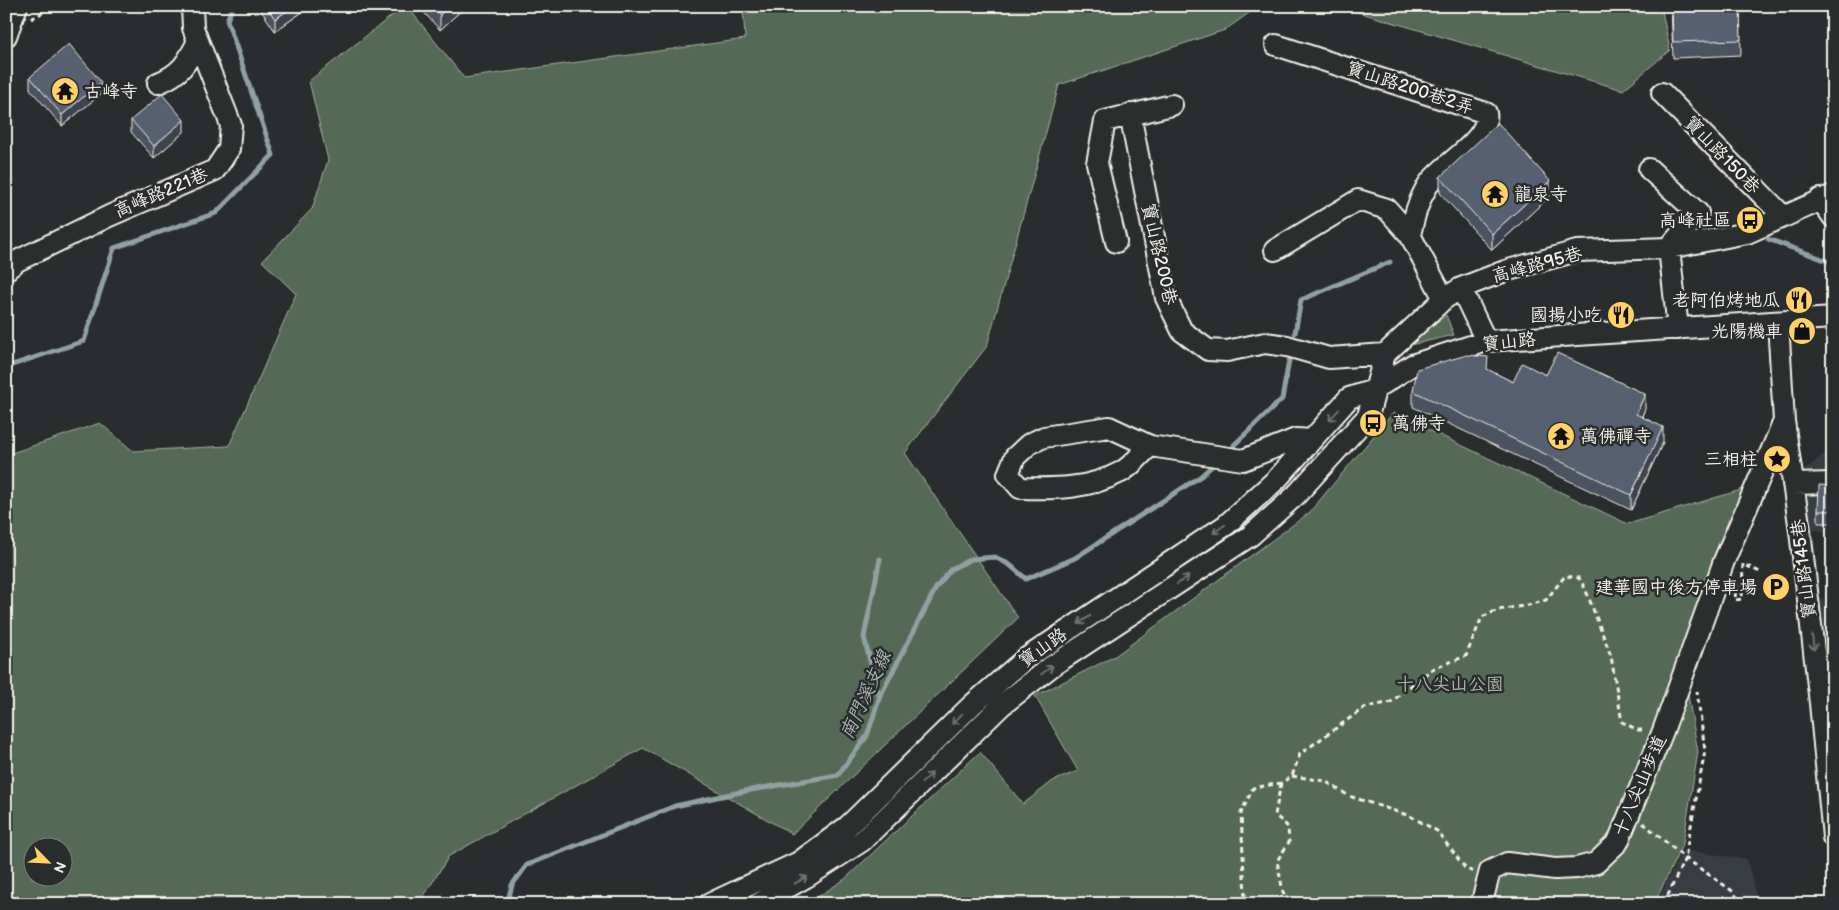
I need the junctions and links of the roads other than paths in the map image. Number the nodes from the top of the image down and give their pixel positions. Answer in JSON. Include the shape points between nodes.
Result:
{"nodes":[{"id":1,"x":17,"y":6,"type":"edge"},
{"id":2,"x":192,"y":6,"type":"edge"},
{"id":3,"x":6,"y":36,"type":"edge"},
{"id":4,"x":198,"y":41,"type":"junction"},
{"id":5,"x":1276,"y":45,"type":"dead end"},
{"id":6,"x":158,"y":84,"type":"dead end"},
{"id":7,"x":1662,"y":93,"type":"dead end"},
{"id":8,"x":1172,"y":104,"type":"dead end"},
{"id":9,"x":1130,"y":114,"type":"junction"},
{"id":10,"x":1650,"y":169,"type":"dead end"},
{"id":11,"x":1826,"y":197,"type":"edge"},
{"id":12,"x":1783,"y":216,"type":"junction"},
{"id":13,"x":1833,"y":217,"type":"edge"},
{"id":14,"x":1410,"y":236,"type":"junction"},
{"id":15,"x":1116,"y":242,"type":"dead end"},
{"id":16,"x":1669,"y":248,"type":"junction"},
{"id":17,"x":1275,"y":250,"type":"dead end"},
{"id":18,"x":6,"y":270,"type":"edge"},
{"id":19,"x":1461,"y":288,"type":"junction"},
{"id":20,"x":1444,"y":299,"type":"junction"},
{"id":21,"x":1833,"y":318,"type":"edge"},
{"id":22,"x":1778,"y":322,"type":"junction"},
{"id":23,"x":1678,"y":329,"type":"junction"},
{"id":24,"x":1486,"y":341,"type":"junction"},
{"id":25,"x":1385,"y":354,"type":"junction"},
{"id":26,"x":1374,"y":390,"type":"junction"},
{"id":27,"x":1784,"y":421,"type":"junction"},
{"id":28,"x":1311,"y":440,"type":"junction"},
{"id":29,"x":1150,"y":446,"type":"junction"},
{"id":30,"x":1833,"y":483,"type":"edge"},
{"id":31,"x":1793,"y":484,"type":"junction"},
{"id":32,"x":1692,"y":653,"type":"joint"},
{"id":33,"x":1831,"y":805,"type":"edge"},
{"id":34,"x":1833,"y":837,"type":"edge"},
{"id":35,"x":1485,"y":895,"type":"edge"},
{"id":36,"x":709,"y":904,"type":"edge"},
{"id":37,"x":758,"y":904,"type":"edge"}],
"edges":[{"from":1,"to":3,"type":"street"},
{"from":2,"to":4,"type":"street","name":"高峰路221巷","via":[[193,28]]},
{"from":4,"to":6,"type":"street","via":[[189,60],[174,76]]},
{"from":4,"to":18,"type":"street","name":"高峰路221巷","via":[[230,124],[229,149],[215,170],[109,216],[17,261]]},
{"from":5,"to":14,"type":"street","name":"寶山路200巷2弄","via":[[1486,113],[1488,120],[1482,132],[1429,183],[1416,208]]},
{"from":7,"to":12,"type":"street","name":"寶山路150巷"},
{"from":8,"to":9,"type":"street"},
{"from":9,"to":15,"type":"street","via":[[1106,121],[1097,163]]},
{"from":9,"to":25,"type":"street","name":"寶山路200巷","via":[[1166,298],[1182,332],[1208,350],[1226,351],[1265,343],[1329,358]]},
{"from":10,"to":16,"type":"street","via":[[1698,213]]},
{"from":11,"to":12,"type":"street","name":"高峰路95巷"},
{"from":11,"to":13,"type":"street"},
{"from":12,"to":16,"type":"street","name":"高峰路95巷","via":[[1747,233]]},
{"from":14,"to":17,"type":"street","via":[[1387,208],[1358,200]]},
{"from":14,"to":20,"type":"street"},
{"from":16,"to":19,"type":"street","name":"高峰路95巷","via":[[1577,252],[1505,271]]},
{"from":16,"to":23,"type":"street"},
{"from":19,"to":20,"type":"street","name":"高峰路95巷"},
{"from":19,"to":24,"type":"street"},
{"from":20,"to":25,"type":"street","name":"高峰路95巷"},
{"from":21,"to":22,"type":"street","name":"寶山路"},
{"from":22,"to":23,"type":"street","name":"寶山路"},
{"from":22,"to":27,"type":"street","name":"寶山路145巷"},
{"from":23,"to":24,"type":"street","name":"寶山路"},
{"from":24,"to":26,"type":"street","name":"寶山路","via":[[1412,365]]},
{"from":25,"to":26,"type":"street"},
{"from":26,"to":28,"type":"street","name":"寶山路","one_way":true,"via":[[1349,398]]},
{"from":37,"to":26,"type":"street","name":"寶山路","one_way":true,"via":[[862,841],[1002,705],[1052,666],[1250,536],[1296,496],[1368,416]]},
{"from":27,"to":31,"type":"street","name":"寶山路145巷"},
{"from":27,"to":32,"type":"street","name":"寶山路145巷","via":[[1731,567]]},
{"from":28,"to":29,"type":"street","via":[[1296,439],[1242,460]]},
{"from":28,"to":36,"type":"street","name":"寶山路","one_way":true,"via":[[1277,479],[1226,524],[1025,659],[972,704],[848,826],[799,862]]},
{"from":29,"to":29,"type":"street","via":[[1109,427],[1044,437],[1029,444],[1015,457],[1008,474],[1020,488],[1059,490],[1090,484],[1122,472]]},
{"from":30,"to":31,"type":"street"},
{"from":31,"to":33,"type":"street","name":"寶山路145巷","one_way":true},
{"from":32,"to":35,"type":"street","name":"十八尖山步道","via":[[1618,842],[1596,863],[1577,868],[1555,869],[1507,863],[1490,871]]},
{"from":33,"to":34,"type":"street","name":"寶山路145巷"}]}
